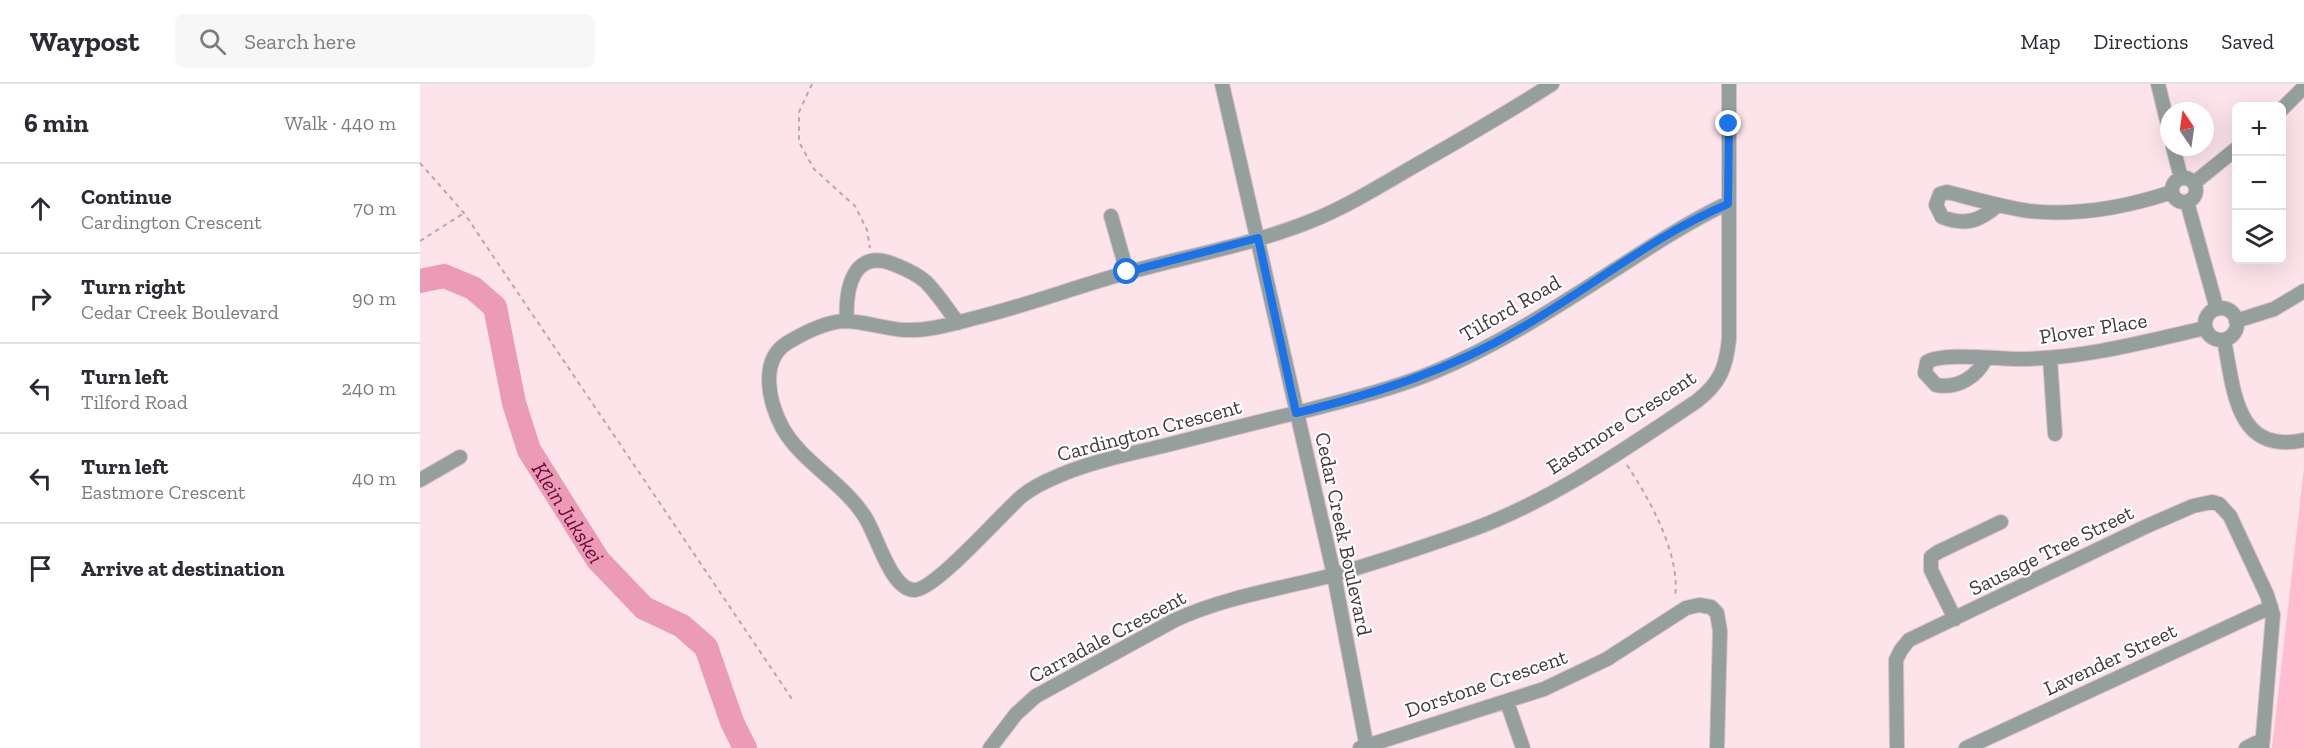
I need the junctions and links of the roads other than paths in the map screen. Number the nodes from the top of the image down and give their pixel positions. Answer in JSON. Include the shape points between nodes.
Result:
{"nodes":[{"id":1,"x":1222,"y":84,"type":"edge"},
{"id":2,"x":1552,"y":84,"type":"edge"},
{"id":3,"x":1729,"y":84,"type":"edge"},
{"id":4,"x":2158,"y":84,"type":"edge"},
{"id":5,"x":2304,"y":87,"type":"edge"},
{"id":6,"x":2162,"y":102,"type":"edge"},
{"id":7,"x":2286,"y":105,"type":"edge"},
{"id":8,"x":2232,"y":151,"type":"edge"},
{"id":9,"x":2177,"y":156,"type":"edge"},
{"id":10,"x":2187,"y":180,"type":"junction"},
{"id":11,"x":2172,"y":192,"type":"junction"},
{"id":12,"x":2187,"y":202,"type":"junction"},
{"id":13,"x":1728,"y":204,"type":"junction"},
{"id":14,"x":1998,"y":205,"type":"dead end"},
{"id":15,"x":1111,"y":216,"type":"dead end"},
{"id":16,"x":1258,"y":238,"type":"junction"},
{"id":17,"x":1127,"y":272,"type":"junction"},
{"id":18,"x":2304,"y":291,"type":"edge"},
{"id":19,"x":2217,"y":309,"type":"junction"},
{"id":20,"x":847,"y":321,"type":"junction"},
{"id":21,"x":2236,"y":321,"type":"junction"},
{"id":22,"x":958,"y":323,"type":"junction"},
{"id":23,"x":2205,"y":328,"type":"junction"},
{"id":24,"x":2224,"y":340,"type":"junction"},
{"id":25,"x":1986,"y":358,"type":"dead end"},
{"id":26,"x":2050,"y":358,"type":"junction"},
{"id":27,"x":1296,"y":413,"type":"junction"},
{"id":28,"x":2055,"y":434,"type":"dead end"},
{"id":29,"x":2304,"y":440,"type":"edge"},
{"id":30,"x":460,"y":457,"type":"dead end"},
{"id":31,"x":420,"y":480,"type":"edge"},
{"id":32,"x":2001,"y":522,"type":"dead end"},
{"id":33,"x":1334,"y":575,"type":"junction"},
{"id":34,"x":2271,"y":607,"type":"junction"},
{"id":35,"x":1955,"y":619,"type":"junction"},
{"id":36,"x":1507,"y":702,"type":"junction"},
{"id":37,"x":2262,"y":744,"type":"edge"},
{"id":38,"x":1365,"y":747,"type":"edge"},
{"id":39,"x":990,"y":748,"type":"edge"},
{"id":40,"x":1523,"y":748,"type":"edge"},
{"id":41,"x":1717,"y":748,"type":"edge"},
{"id":42,"x":1897,"y":748,"type":"edge"},
{"id":43,"x":1966,"y":748,"type":"edge"},
{"id":44,"x":2246,"y":748,"type":"edge"}],
"edges":[{"from":1,"to":16,"type":"street","name":"Cedar Creek Boulevard"},
{"from":2,"to":16,"type":"street","via":[[1363,196],[1308,223]]},
{"from":3,"to":13,"type":"street","name":"Eastmore Crescent"},
{"from":4,"to":6,"type":"street"},
{"from":5,"to":7,"type":"street"},
{"from":8,"to":10,"type":"street"},
{"from":9,"to":10,"type":"street"},
{"from":10,"to":11,"type":"street","via":[[2173,183]]},
{"from":10,"to":12,"type":"street","via":[[2196,192]]},
{"from":11,"to":12,"type":"street","via":[[2177,200]]},
{"from":11,"to":14,"type":"street","via":[[2125,206],[2074,211],[2031,211]]},
{"from":12,"to":19,"type":"street"},
{"from":13,"to":27,"type":"street","name":"Tilford Road","via":[[1678,229],[1524,327],[1470,356],[1415,380]]},
{"from":13,"to":33,"type":"street","name":"Eastmore Crescent","via":[[1729,339],[1713,389],[1620,452],[1555,491],[1492,522]]},
{"from":15,"to":17,"type":"street"},
{"from":16,"to":17,"type":"street","name":"Cardington Crescent"},
{"from":16,"to":27,"type":"street","name":"Cedar Creek Boulevard"},
{"from":17,"to":22,"type":"street","name":"Cardington Crescent"},
{"from":18,"to":21,"type":"street","via":[[2274,309]]},
{"from":19,"to":21,"type":"street","via":[[2229,311]]},
{"from":19,"to":23,"type":"street","via":[[2207,316]]},
{"from":20,"to":22,"type":"street","name":"Cardington Crescent","via":[[908,330]]},
{"from":20,"to":22,"type":"street","via":[[851,279],[862,265],[872,261],[892,263],[925,282]]},
{"from":20,"to":27,"type":"street","name":"Cardington Crescent","via":[[807,333],[777,351],[768,370],[773,402],[794,445],[859,508],[898,583],[910,590],[929,584],[1021,497],[1055,477],[1095,462]]},
{"from":21,"to":24,"type":"street","via":[[2234,333]]},
{"from":23,"to":24,"type":"street","via":[[2212,338]]},
{"from":23,"to":26,"type":"street","name":"Plover Place","via":[[2093,353]]},
{"from":24,"to":29,"type":"street","via":[[2237,404],[2251,429],[2278,443]]},
{"from":25,"to":26,"type":"street","name":"Plover Place"},
{"from":26,"to":28,"type":"street"},
{"from":27,"to":33,"type":"street","name":"Cedar Creek Boulevard"},
{"from":30,"to":31,"type":"street"},
{"from":32,"to":35,"type":"street","via":[[1932,557],[1931,570]]},
{"from":33,"to":38,"type":"street","name":"Cedar Creek Boulevard"},
{"from":33,"to":39,"type":"street","name":"Carradale Crescent","via":[[1234,599],[1175,620],[1036,696],[1016,714]]},
{"from":34,"to":35,"type":"street","name":"Sausage Tree Street","via":[[2230,516],[2212,502],[2157,522]]},
{"from":34,"to":37,"type":"street","via":[[2273,624]]},
{"from":34,"to":43,"type":"street","name":"Lavender Street"},
{"from":35,"to":42,"type":"street","name":"Sausage Tree Street","via":[[1909,640],[1896,660]]},
{"from":36,"to":38,"type":"street","name":"Dorstone Crescent"},
{"from":36,"to":40,"type":"street"},
{"from":36,"to":41,"type":"street","name":"Dorstone Crescent","via":[[1607,659],[1686,608],[1711,607],[1717,613],[1720,651]]},
{"from":37,"to":44,"type":"street"}]}
